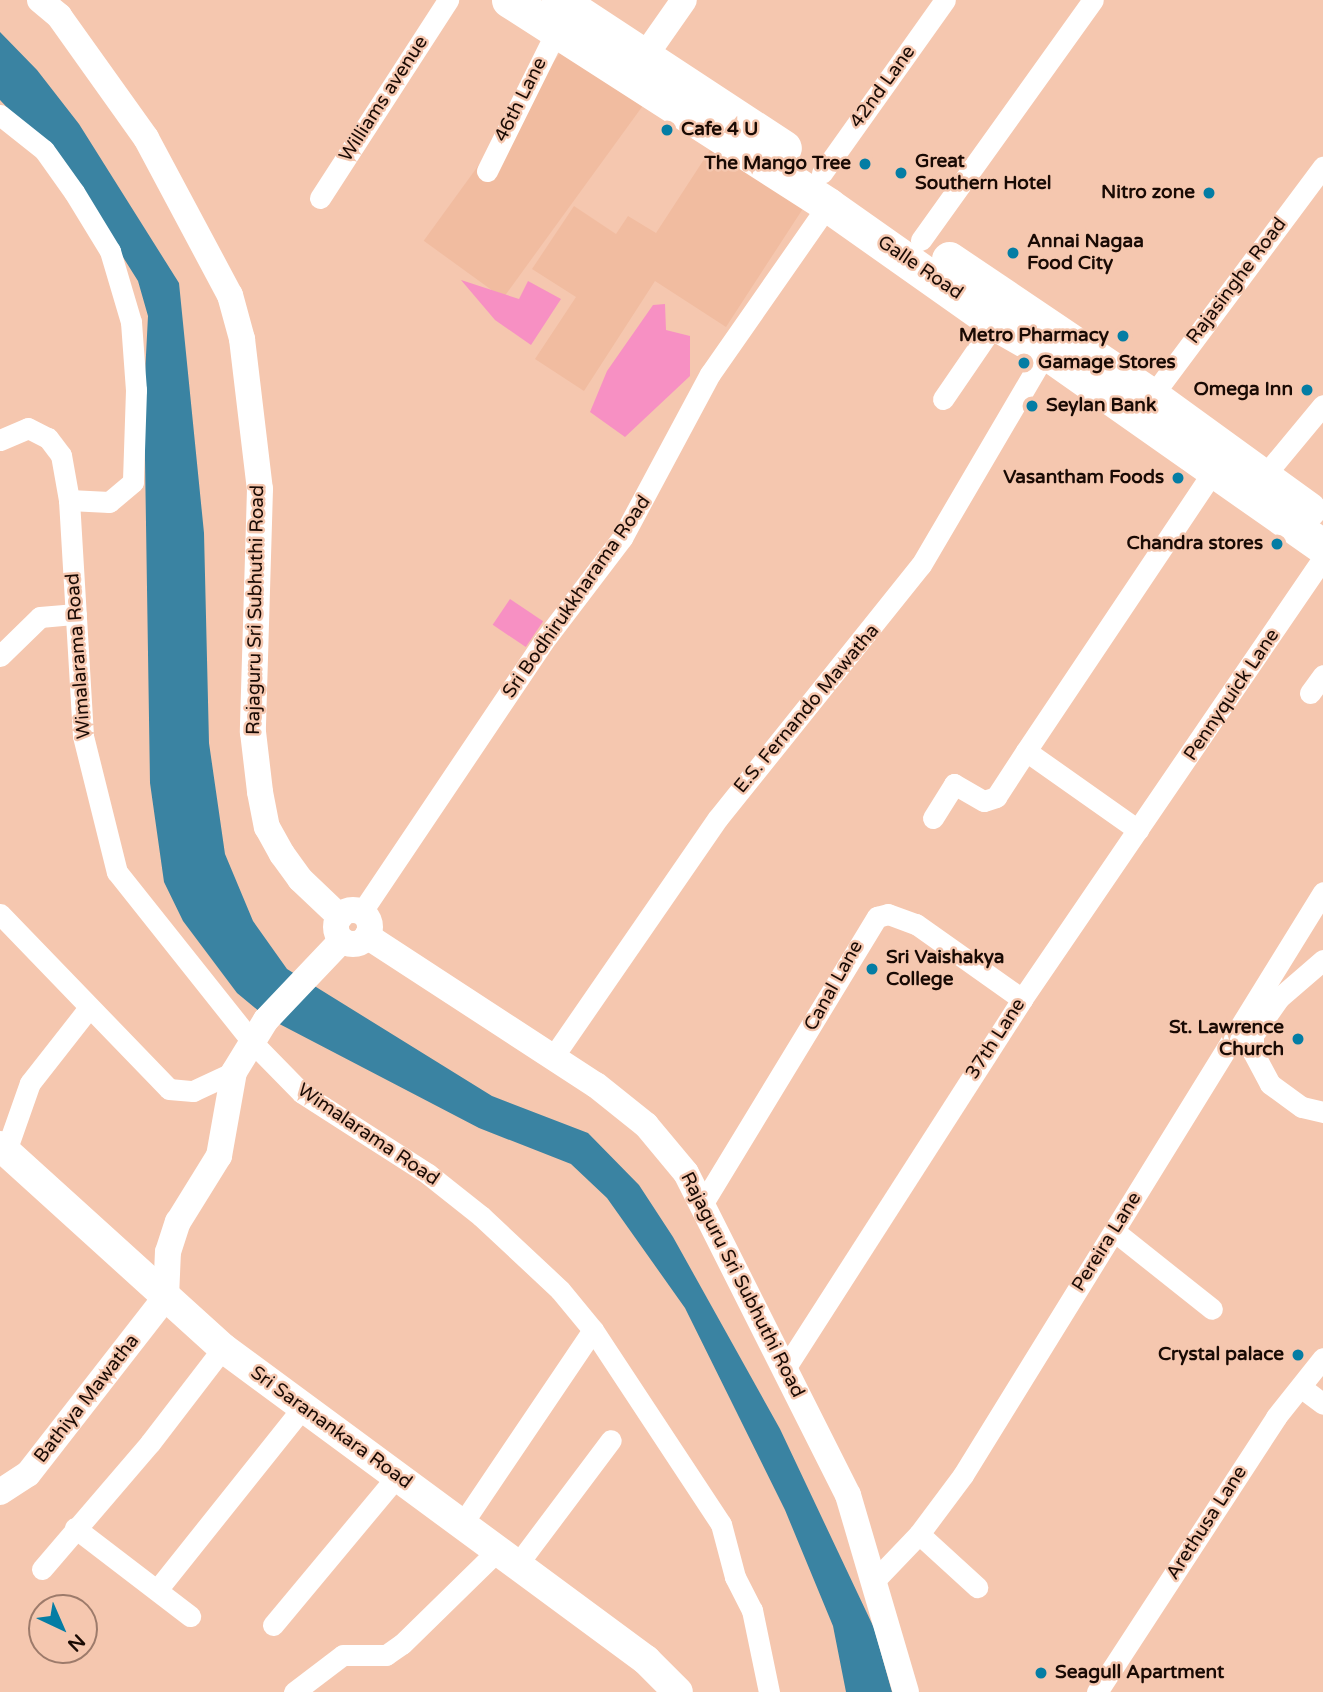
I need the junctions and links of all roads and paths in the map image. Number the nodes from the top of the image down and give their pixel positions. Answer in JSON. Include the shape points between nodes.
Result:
{"nodes":[{"id":1,"x":40,"y":0,"type":"edge"},
{"id":2,"x":448,"y":0,"type":"edge"},
{"id":3,"x":509,"y":0,"type":"edge"},
{"id":4,"x":684,"y":0,"type":"edge"},
{"id":5,"x":945,"y":0,"type":"edge"},
{"id":6,"x":1093,"y":0,"type":"edge"},
{"id":7,"x":558,"y":15,"type":"edge"},
{"id":8,"x":637,"y":67,"type":"junction"},
{"id":9,"x":0,"y":115,"type":"edge"},
{"id":10,"x":1323,"y":167,"type":"edge"},
{"id":11,"x":487,"y":171,"type":"dead end"},
{"id":12,"x":825,"y":189,"type":"junction"},
{"id":13,"x":320,"y":198,"type":"dead end"},
{"id":14,"x":921,"y":240,"type":"junction"},
{"id":15,"x":995,"y":323,"type":"junction"},
{"id":16,"x":1046,"y":352,"type":"junction"},
{"id":17,"x":1152,"y":396,"type":"junction"},
{"id":18,"x":943,"y":399,"type":"dead end"},
{"id":19,"x":1323,"y":405,"type":"edge"},
{"id":20,"x":0,"y":440,"type":"edge"},
{"id":21,"x":1214,"y":470,"type":"junction"},
{"id":22,"x":1264,"y":476,"type":"junction"},
{"id":23,"x":69,"y":500,"type":"junction"},
{"id":24,"x":1323,"y":520,"type":"edge"},
{"id":25,"x":1323,"y":547,"type":"edge"},
{"id":26,"x":1323,"y":558,"type":"edge"},
{"id":27,"x":76,"y":614,"type":"junction"},
{"id":28,"x":0,"y":656,"type":"edge"},
{"id":29,"x":1323,"y":675,"type":"edge"},
{"id":30,"x":1310,"y":693,"type":"dead end"},
{"id":31,"x":1026,"y":751,"type":"junction"},
{"id":32,"x":933,"y":818,"type":"dead end"},
{"id":33,"x":1139,"y":830,"type":"junction"},
{"id":34,"x":1323,"y":892,"type":"edge"},
{"id":35,"x":0,"y":914,"type":"edge"},
{"id":36,"x":353,"y":926,"type":"junction"},
{"id":37,"x":1323,"y":960,"type":"edge"},
{"id":38,"x":1022,"y":999,"type":"junction"},
{"id":39,"x":88,"y":1009,"type":"junction"},
{"id":40,"x":252,"y":1042,"type":"junction"},
{"id":41,"x":553,"y":1057,"type":"junction"},
{"id":42,"x":234,"y":1072,"type":"junction"},
{"id":43,"x":1323,"y":1112,"type":"edge"},
{"id":44,"x":3,"y":1149,"type":"edge"},
{"id":45,"x":703,"y":1203,"type":"junction"},
{"id":46,"x":1114,"y":1231,"type":"junction"},
{"id":47,"x":166,"y":1297,"type":"junction"},
{"id":48,"x":1212,"y":1309,"type":"dead end"},
{"id":49,"x":593,"y":1330,"type":"junction"},
{"id":50,"x":223,"y":1348,"type":"junction"},
{"id":51,"x":1323,"y":1358,"type":"edge"},
{"id":52,"x":786,"y":1367,"type":"junction"},
{"id":53,"x":1302,"y":1388,"type":"junction"},
{"id":54,"x":1323,"y":1404,"type":"edge"},
{"id":55,"x":303,"y":1407,"type":"junction"},
{"id":56,"x":611,"y":1440,"type":"dead end"},
{"id":57,"x":397,"y":1476,"type":"junction"},
{"id":58,"x":0,"y":1492,"type":"edge"},
{"id":59,"x":462,"y":1524,"type":"junction"},
{"id":60,"x":75,"y":1528,"type":"junction"},
{"id":61,"x":919,"y":1534,"type":"junction"},
{"id":62,"x":506,"y":1558,"type":"junction"},
{"id":63,"x":42,"y":1569,"type":"dead end"},
{"id":64,"x":874,"y":1581,"type":"junction"},
{"id":65,"x":977,"y":1587,"type":"dead end"},
{"id":66,"x":157,"y":1590,"type":"junction"},
{"id":67,"x":190,"y":1616,"type":"dead end"},
{"id":68,"x":273,"y":1625,"type":"dead end"},
{"id":69,"x":294,"y":1692,"type":"edge"},
{"id":70,"x":678,"y":1692,"type":"edge"},
{"id":71,"x":769,"y":1692,"type":"edge"},
{"id":72,"x":906,"y":1692,"type":"edge"},
{"id":73,"x":1097,"y":1692,"type":"edge"}],
"edges":[{"from":1,"to":36,"type":"street","name":"Rajaguru Sri Subhuthi Road","via":[[60,16],[146,138],[230,295],[242,339],[260,489],[253,732],[260,792],[267,827],[282,854],[300,879]]},
{"from":2,"to":13,"type":"street","name":"Williams avenue"},
{"from":3,"to":7,"type":"highway","name":"Galle Road"},
{"from":4,"to":8,"type":"street"},
{"from":5,"to":12,"type":"street","name":"42nd Lane"},
{"from":6,"to":14,"type":"street"},
{"from":7,"to":8,"type":"highway","name":"Galle Road"},
{"from":7,"to":11,"type":"street","name":"46th Lane"},
{"from":8,"to":12,"type":"highway","name":"Galle Road"},
{"from":9,"to":23,"type":"street","via":[[44,150],[74,192],[110,251],[131,322],[136,390],[133,482],[109,502]]},
{"from":10,"to":17,"type":"street","name":"Rajasinghe Road"},
{"from":12,"to":14,"type":"highway","name":"Galle Road"},
{"from":12,"to":15,"type":"highway","name":"Galle Road"},
{"from":12,"to":36,"type":"street","name":"Sri Bodhirukkharama Road","via":[[710,374],[622,538],[543,642]]},
{"from":14,"to":17,"type":"highway","name":"Galle Road"},
{"from":15,"to":16,"type":"highway","name":"Galle Road"},
{"from":15,"to":18,"type":"street"},
{"from":16,"to":21,"type":"highway","name":"Galle Road"},
{"from":16,"to":41,"type":"street","name":"E.S. Fernando Mawatha","via":[[921,565],[864,642],[732,799]]},
{"from":17,"to":22,"type":"highway","name":"Galle Road"},
{"from":19,"to":22,"type":"street"},
{"from":20,"to":23,"type":"street","name":"Wimalarama Road","via":[[28,429],[48,438],[61,455]]},
{"from":21,"to":25,"type":"highway","name":"Galle Road"},
{"from":21,"to":31,"type":"street"},
{"from":22,"to":24,"type":"highway","name":"Galle Road"},
{"from":23,"to":27,"type":"street","name":"Wimalarama Road"},
{"from":26,"to":33,"type":"street","name":"Pennyquick Lane"},
{"from":27,"to":28,"type":"street","via":[[40,617]]},
{"from":27,"to":40,"type":"street","name":"Wimalarama Road","via":[[83,736],[112,864]]},
{"from":29,"to":30,"type":"street"},
{"from":31,"to":32,"type":"street","via":[[996,797],[984,801],[954,785]]},
{"from":31,"to":33,"type":"street"},
{"from":33,"to":38,"type":"street","name":"37th Lane"},
{"from":34,"to":46,"type":"street","name":"Pereira Lane"},
{"from":35,"to":39,"type":"street"},
{"from":36,"to":40,"type":"street","via":[[266,1020]]},
{"from":36,"to":41,"type":"street","name":"Rajaguru Sri Subhuthi Road"},
{"from":37,"to":43,"type":"street","via":[[1279,998],[1253,1035],[1253,1052],[1270,1084],[1302,1107]]},
{"from":38,"to":45,"type":"street","name":"Canal Lane","via":[[916,924],[888,914],[877,917]]},
{"from":38,"to":52,"type":"street","name":"37th Lane"},
{"from":39,"to":42,"type":"street","via":[[169,1089],[192,1091]]},
{"from":39,"to":44,"type":"street","via":[[30,1083]]},
{"from":40,"to":42,"type":"street"},
{"from":40,"to":49,"type":"street","name":"Wimalarama Road","via":[[302,1093],[429,1174],[481,1216],[560,1290]]},
{"from":41,"to":45,"type":"street","name":"Rajaguru Sri Subhuthi Road","via":[[646,1125]]},
{"from":42,"to":47,"type":"street","via":[[219,1156],[178,1222],[168,1252]]},
{"from":44,"to":47,"type":"main road","name":"Sri Saranankara Road"},
{"from":45,"to":52,"type":"street","name":"Rajaguru Sri Subhuthi Road"},
{"from":46,"to":48,"type":"street"},
{"from":46,"to":61,"type":"street","name":"Pereira Lane","via":[[963,1475]]},
{"from":47,"to":50,"type":"main road","name":"Sri Saranankara Road"},
{"from":47,"to":58,"type":"street","name":"Bathiya Mawatha","via":[[28,1474]]},
{"from":49,"to":59,"type":"street"},
{"from":49,"to":71,"type":"street","name":"Wimalarama Road","via":[[721,1524],[735,1577],[752,1609]]},
{"from":50,"to":55,"type":"main road","name":"Sri Saranankara Road"},
{"from":50,"to":60,"type":"street","via":[[150,1443]]},
{"from":51,"to":53,"type":"street","name":"Arethusa Lane"},
{"from":52,"to":64,"type":"street","name":"Rajaguru Sri Subhuthi Road","via":[[848,1495]]},
{"from":53,"to":54,"type":"street"},
{"from":53,"to":73,"type":"street","name":"Arethusa Lane","via":[[1276,1417]]},
{"from":55,"to":57,"type":"main road","name":"Sri Saranankara Road"},
{"from":55,"to":66,"type":"street"},
{"from":56,"to":62,"type":"street"},
{"from":57,"to":59,"type":"main road","name":"Sri Saranankara Road"},
{"from":57,"to":68,"type":"street"},
{"from":59,"to":62,"type":"main road","name":"Sri Saranankara Road"},
{"from":60,"to":63,"type":"street"},
{"from":60,"to":66,"type":"street"},
{"from":61,"to":64,"type":"street","name":"Pereira Lane"},
{"from":61,"to":65,"type":"street"},
{"from":62,"to":69,"type":"street","via":[[386,1655],[343,1655]]},
{"from":62,"to":70,"type":"main road","name":"Sri Saranankara Road","via":[[646,1660]]},
{"from":64,"to":72,"type":"street","name":"Rajaguru Sri Subhuthi Road"},
{"from":66,"to":67,"type":"street"}]}
